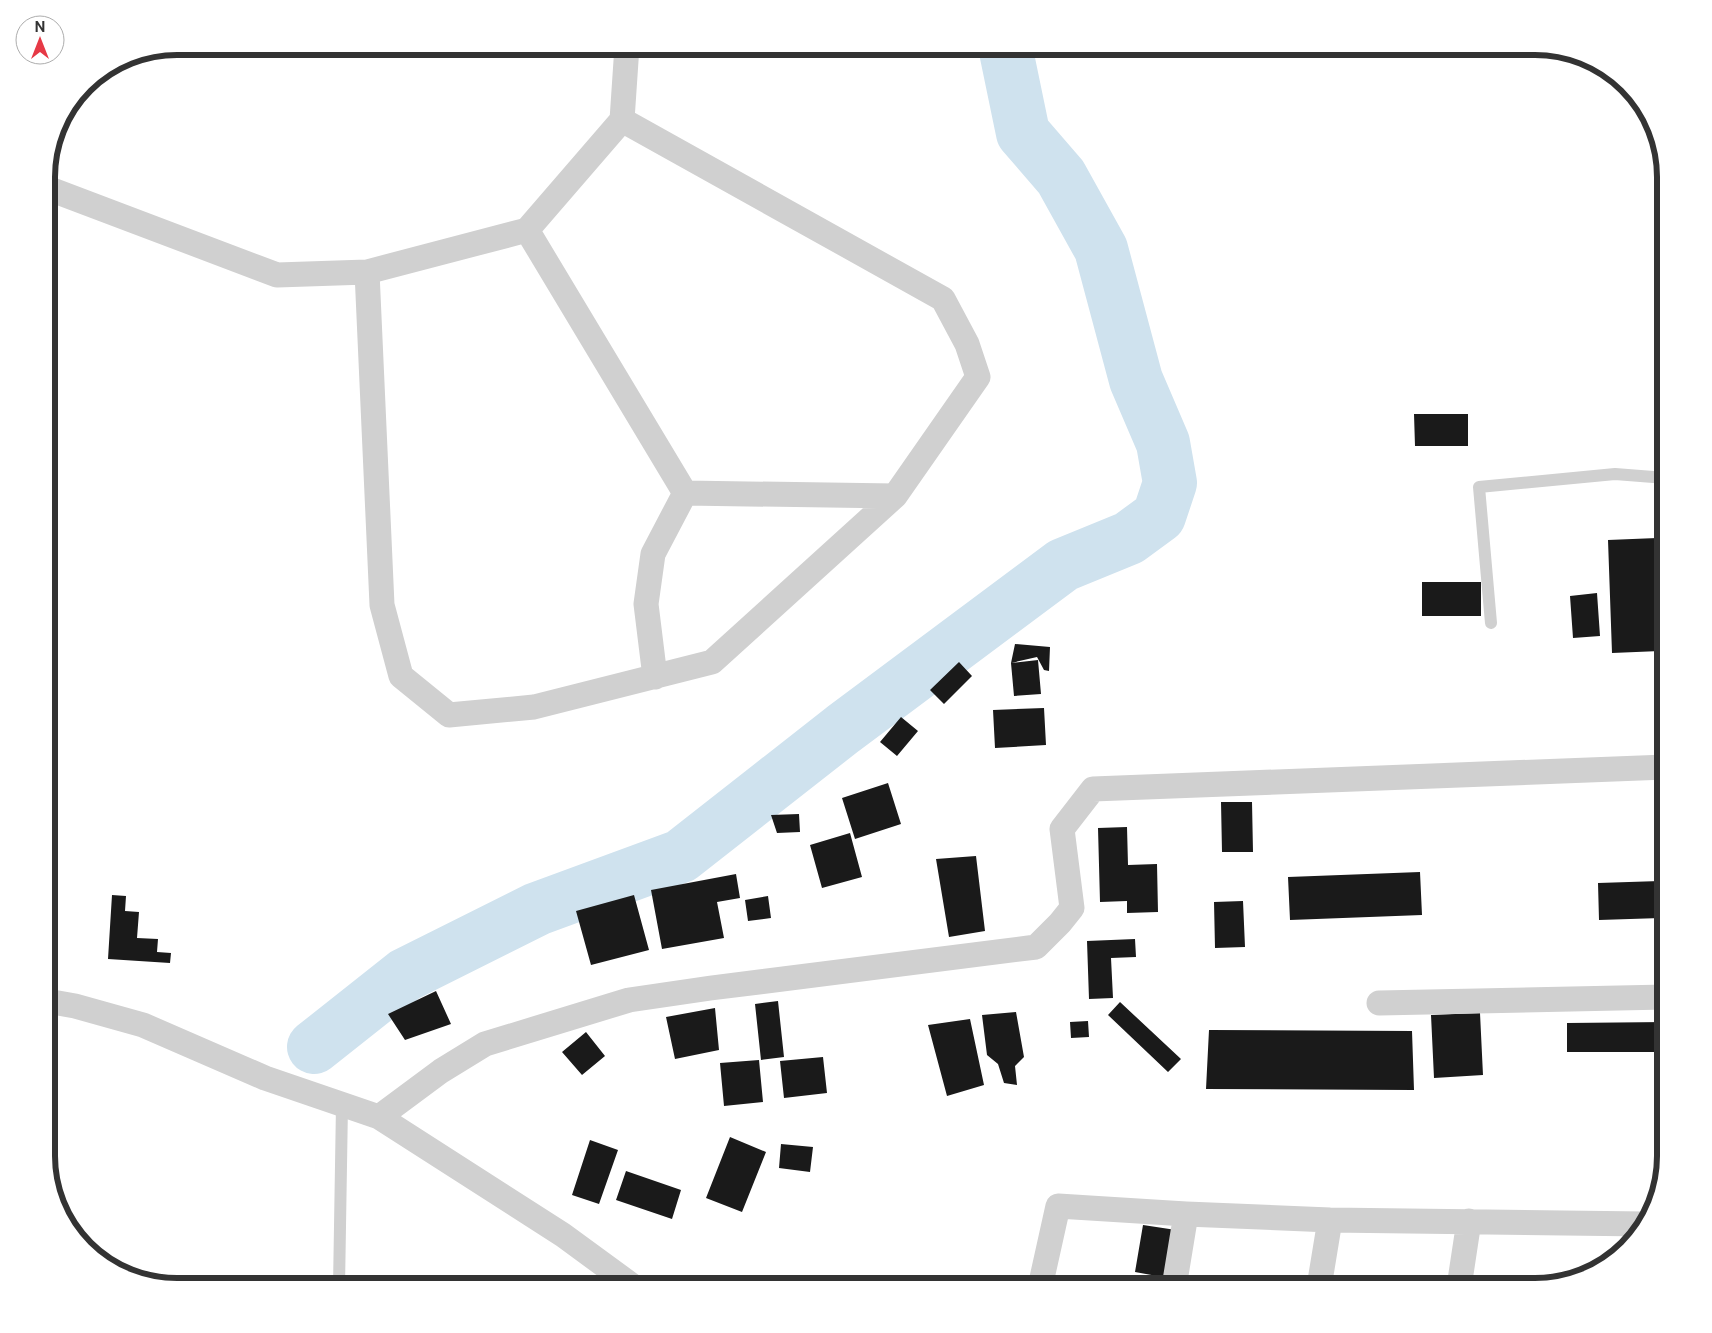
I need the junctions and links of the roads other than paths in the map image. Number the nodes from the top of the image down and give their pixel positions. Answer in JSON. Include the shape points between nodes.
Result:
{"nodes":[{"id":1,"x":626,"y":55,"type":"edge"},
{"id":2,"x":622,"y":120,"type":"junction"},
{"id":3,"x":55,"y":191,"type":"edge"},
{"id":4,"x":527,"y":230,"type":"junction"},
{"id":5,"x":367,"y":272,"type":"junction"},
{"id":6,"x":1657,"y":477,"type":"edge"},
{"id":7,"x":685,"y":493,"type":"junction"},
{"id":8,"x":895,"y":496,"type":"junction"},
{"id":9,"x":1491,"y":623,"type":"dead end"},
{"id":10,"x":655,"y":676,"type":"junction"},
{"id":11,"x":1657,"y":767,"type":"edge"},
{"id":12,"x":1657,"y":998,"type":"edge"},
{"id":13,"x":55,"y":1003,"type":"edge"},
{"id":14,"x":1379,"y":1003,"type":"dead end"},
{"id":15,"x":342,"y":1105,"type":"junction"},
{"id":16,"x":379,"y":1117,"type":"junction"},
{"id":17,"x":1186,"y":1214,"type":"junction"},
{"id":18,"x":1330,"y":1220,"type":"junction"},
{"id":19,"x":1469,"y":1221,"type":"junction"},
{"id":20,"x":1636,"y":1224,"type":"edge"},
{"id":21,"x":339,"y":1278,"type":"edge"},
{"id":22,"x":622,"y":1278,"type":"edge"},
{"id":23,"x":1042,"y":1278,"type":"edge"},
{"id":24,"x":1175,"y":1278,"type":"edge"},
{"id":25,"x":1320,"y":1278,"type":"edge"},
{"id":26,"x":1460,"y":1278,"type":"edge"}],
"edges":[{"from":1,"to":2,"type":"street"},
{"from":2,"to":4,"type":"street"},
{"from":2,"to":8,"type":"street","via":[[943,299],[967,344],[978,377]]},
{"from":3,"to":5,"type":"street","via":[[278,275]]},
{"from":4,"to":5,"type":"street"},
{"from":4,"to":7,"type":"street"},
{"from":5,"to":10,"type":"street","via":[[382,604],[401,676],[449,715],[534,707]]},
{"from":6,"to":9,"type":"lane","via":[[1615,474],[1479,487]]},
{"from":7,"to":8,"type":"street"},
{"from":7,"to":10,"type":"street","via":[[653,554],[646,604]]},
{"from":8,"to":10,"type":"street","via":[[712,662]]},
{"from":11,"to":16,"type":"street","via":[[1093,789],[1062,829],[1072,908],[1036,947],[629,1000],[485,1044],[441,1071]]},
{"from":12,"to":14,"type":"street"},
{"from":13,"to":15,"type":"street","via":[[143,1025],[265,1078]]},
{"from":15,"to":16,"type":"street"},
{"from":15,"to":21,"type":"lane"},
{"from":16,"to":22,"type":"street","via":[[563,1235]]},
{"from":17,"to":18,"type":"street"},
{"from":17,"to":23,"type":"street","via":[[1058,1206]]},
{"from":17,"to":24,"type":"street"},
{"from":18,"to":19,"type":"street"},
{"from":18,"to":25,"type":"street"},
{"from":19,"to":20,"type":"street"},
{"from":19,"to":26,"type":"street"}]}
